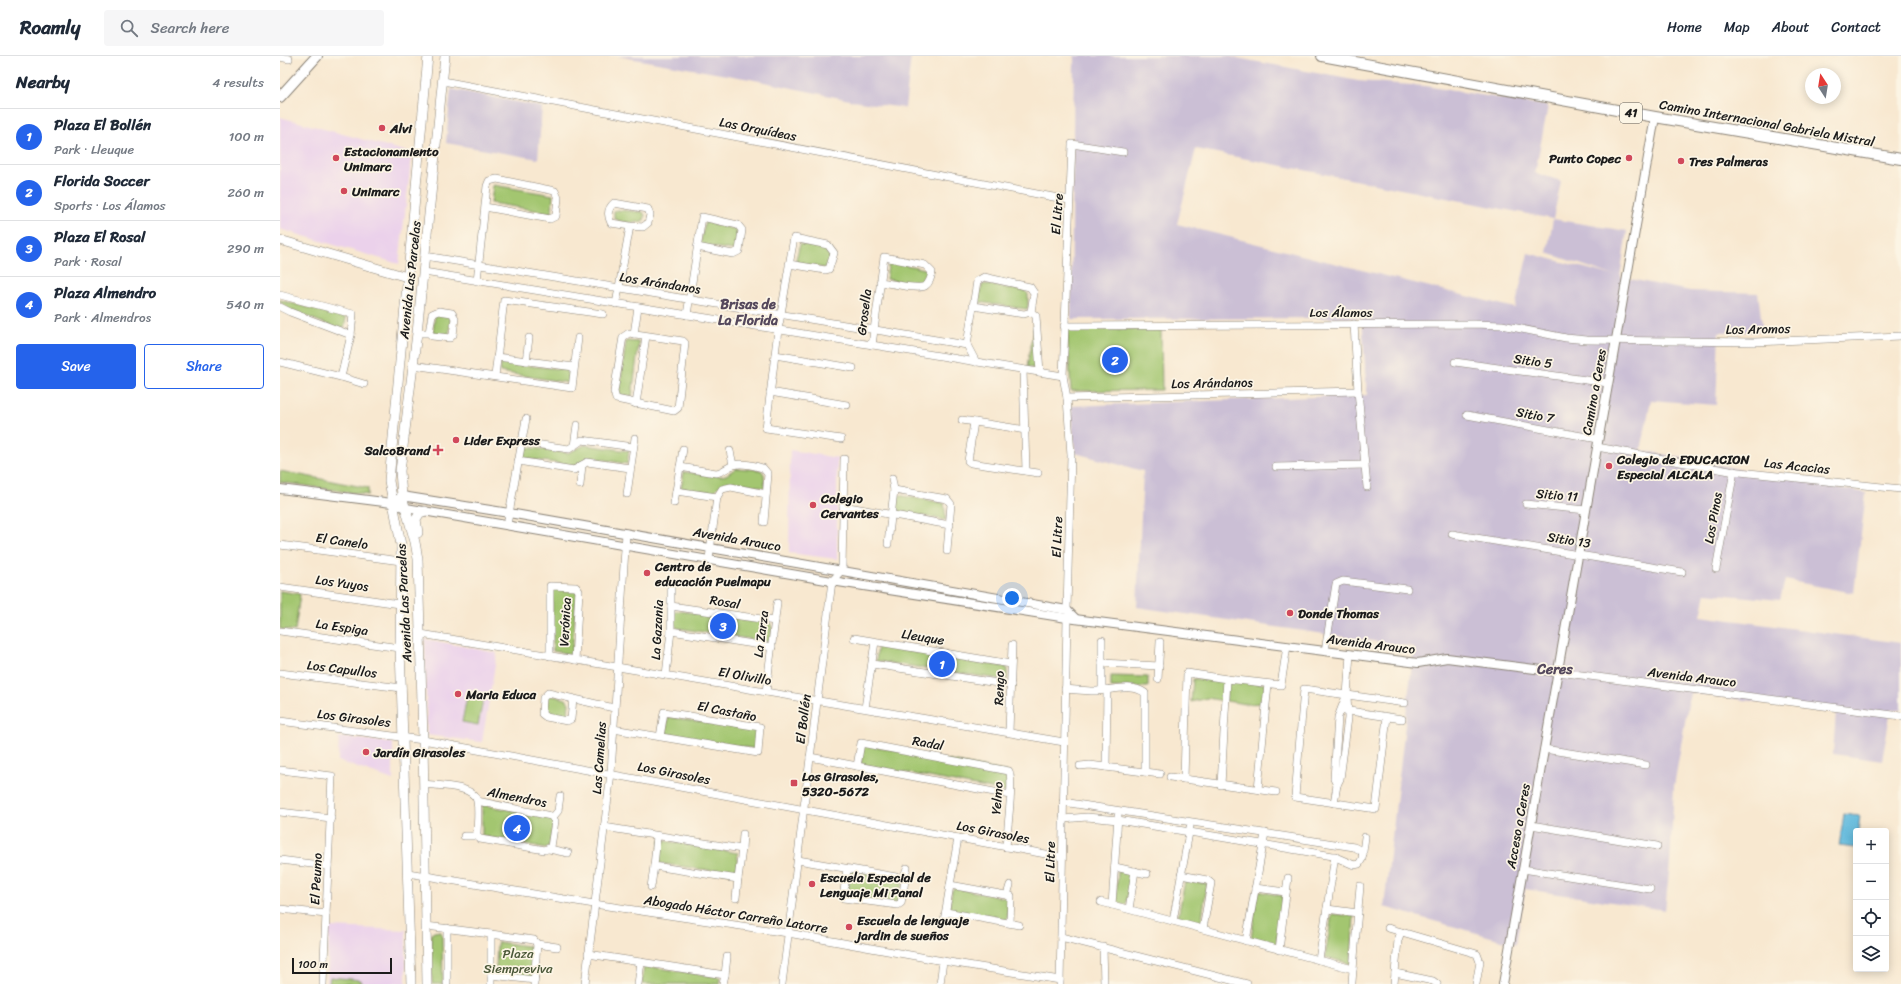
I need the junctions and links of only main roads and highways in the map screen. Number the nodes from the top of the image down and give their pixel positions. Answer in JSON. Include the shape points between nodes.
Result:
{"nodes":[{"id":1,"x":317,"y":56,"type":"edge"},
{"id":2,"x":428,"y":56,"type":"edge"},
{"id":3,"x":445,"y":56,"type":"edge"},
{"id":4,"x":1322,"y":56,"type":"edge"},
{"id":5,"x":280,"y":97,"type":"edge"},
{"id":6,"x":1901,"y":159,"type":"edge"},
{"id":7,"x":280,"y":240,"type":"edge"},
{"id":8,"x":424,"y":272,"type":"junction"},
{"id":9,"x":407,"y":278,"type":"junction"},
{"id":10,"x":425,"y":511,"type":"road end"},
{"id":11,"x":418,"y":559,"type":"junction"},
{"id":12,"x":426,"y":910,"type":"junction"},
{"id":13,"x":409,"y":911,"type":"junction"},
{"id":14,"x":411,"y":984,"type":"edge"},
{"id":15,"x":427,"y":984,"type":"edge"}],
"edges":[{"from":1,"to":5,"type":"main road"},
{"from":2,"to":9,"type":"main road","name":"Avenida Las Parcelas"},
{"from":3,"to":8,"type":"main road","name":"Avenida Las Parcelas"},
{"from":4,"to":6,"type":"main road","name":"Camino Internacional Gabriela Mistral","number":"41"},
{"from":7,"to":9,"type":"main road"},
{"from":8,"to":9,"type":"main road"},
{"from":8,"to":11,"type":"main road","name":"Avenida Las Parcelas","via":[[400,470],[402,496]]},
{"from":9,"to":13,"type":"main road","name":"Avenida Las Parcelas","via":[[388,481],[399,532],[402,561],[400,648]]},
{"from":10,"to":11,"type":"main road","via":[[416,518]]},
{"from":11,"to":12,"type":"main road","name":"Avenida Las Parcelas"},
{"from":12,"to":13,"type":"main road"},
{"from":12,"to":15,"type":"main road","name":"Avenida Las Parcelas"},
{"from":13,"to":14,"type":"main road","name":"Avenida Las Parcelas"}]}
